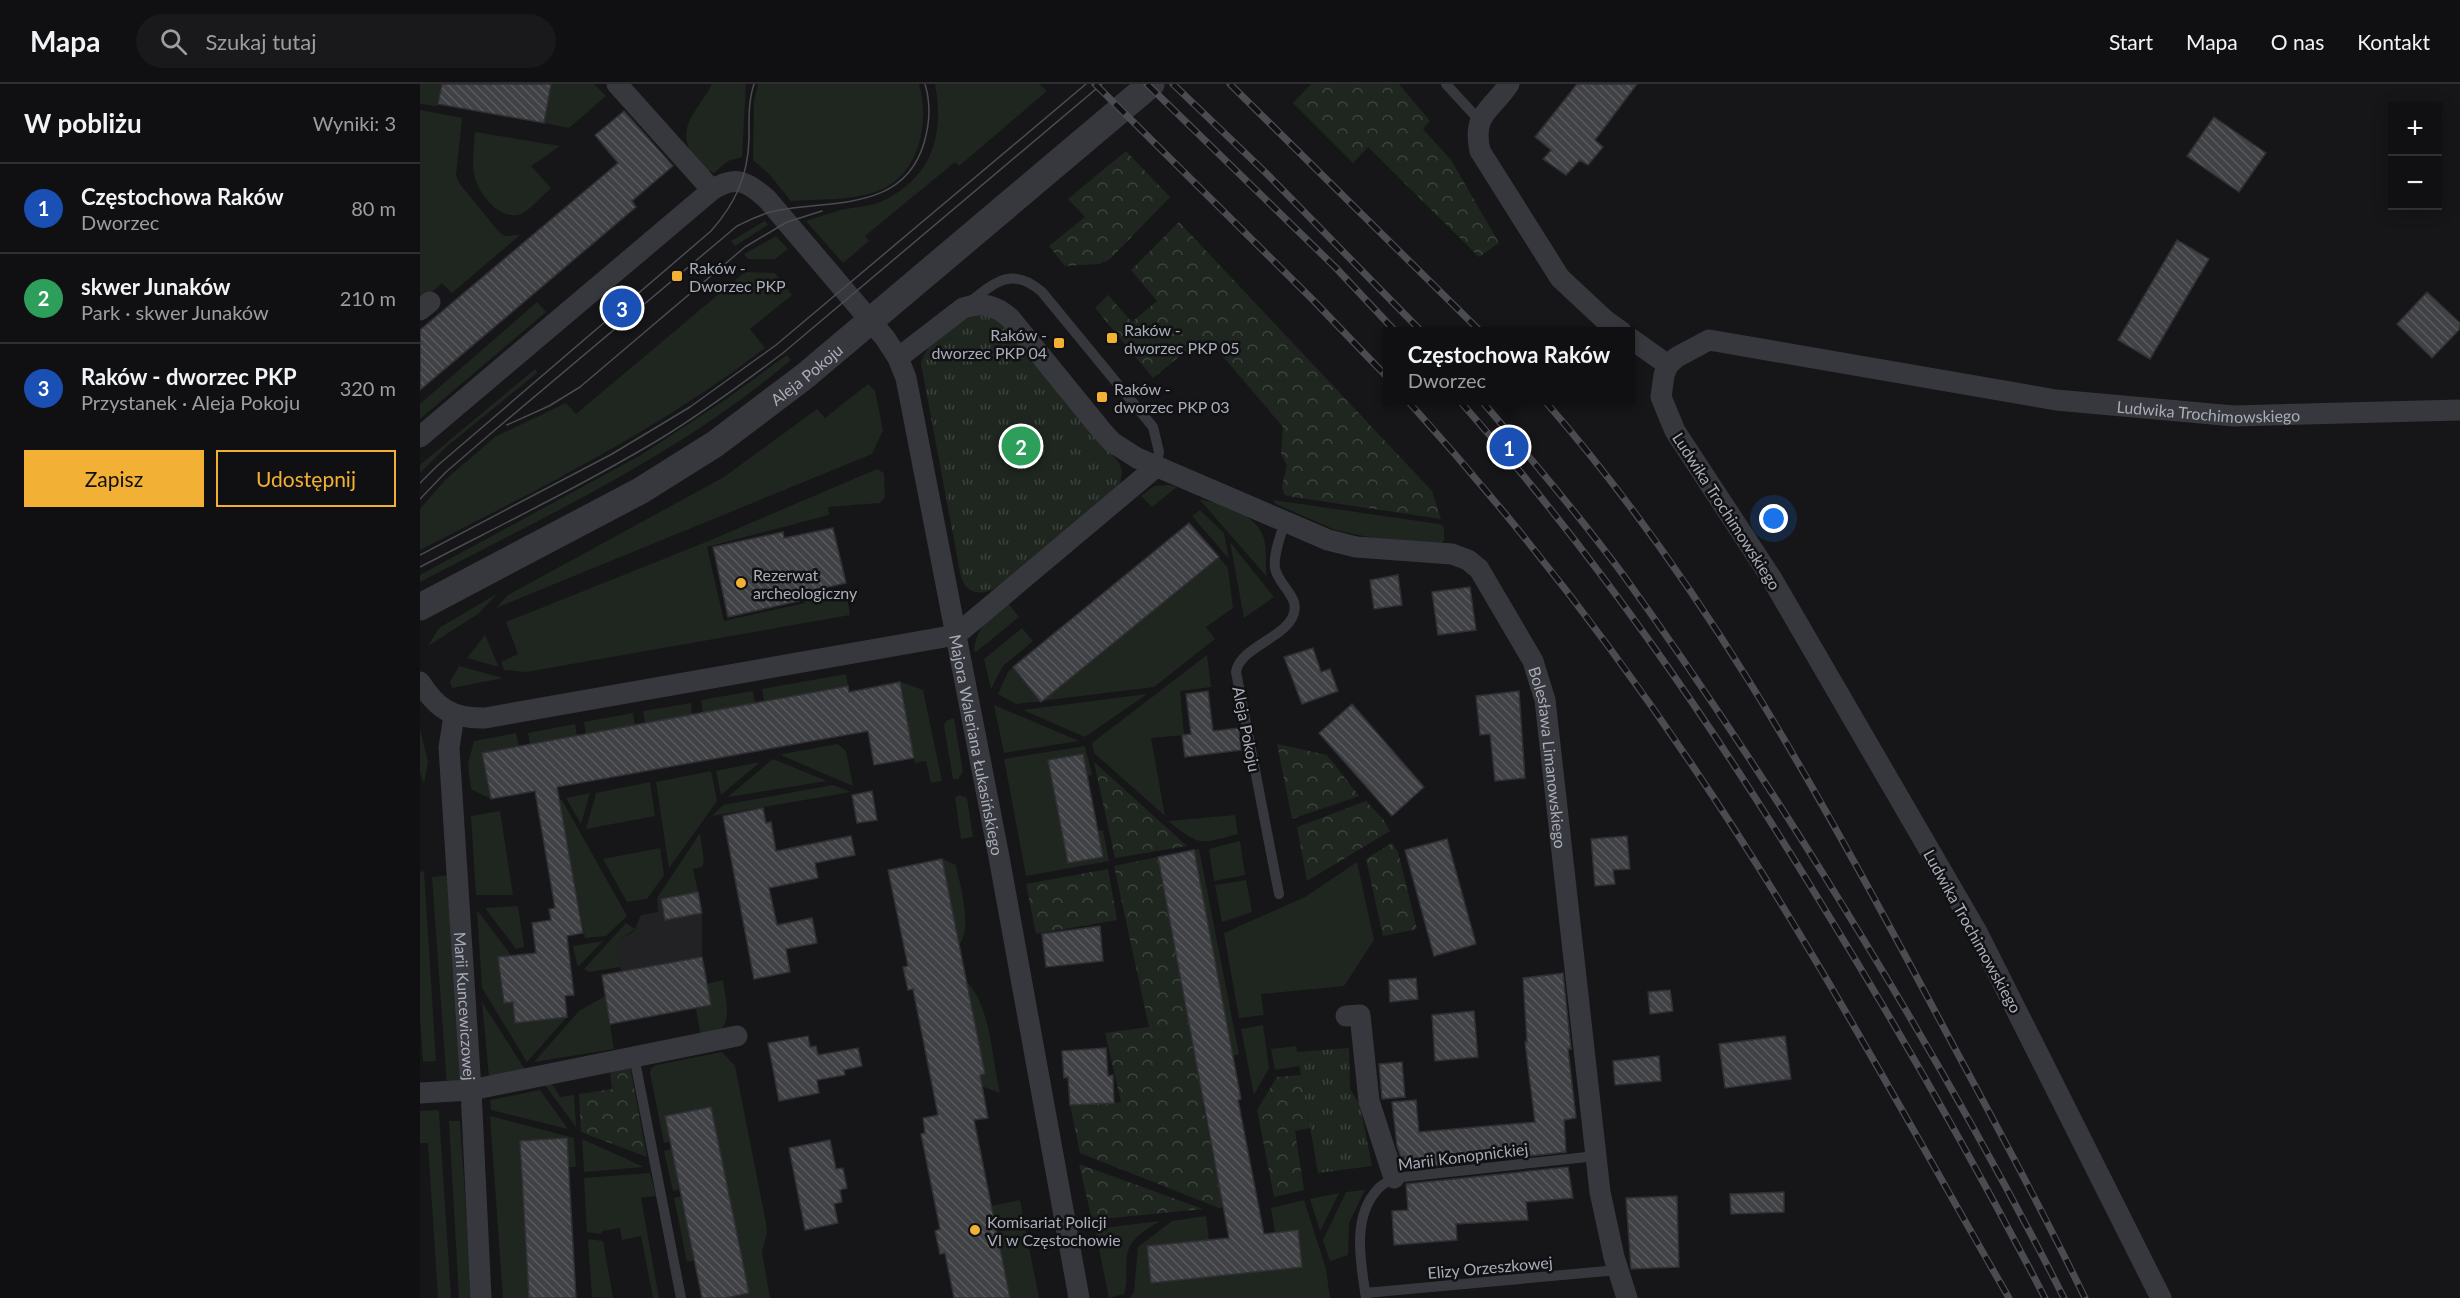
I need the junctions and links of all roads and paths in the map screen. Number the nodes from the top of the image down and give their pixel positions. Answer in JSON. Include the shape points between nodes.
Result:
{"nodes":[{"id":1,"x":617,"y":84,"type":"edge"},
{"id":2,"x":1151,"y":84,"type":"edge"},
{"id":3,"x":1446,"y":84,"type":"edge"},
{"id":4,"x":1503,"y":87,"type":"edge"},
{"id":5,"x":1479,"y":120,"type":"junction"},
{"id":6,"x":712,"y":190,"type":"junction"},
{"id":7,"x":963,"y":308,"type":"junction"},
{"id":8,"x":1616,"y":327,"type":"edge"},
{"id":9,"x":1635,"y":342,"type":"edge"},
{"id":10,"x":898,"y":358,"type":"junction"},
{"id":11,"x":1668,"y":365,"type":"junction"},
{"id":12,"x":2460,"y":410,"type":"edge"},
{"id":13,"x":420,"y":437,"type":"edge"},
{"id":14,"x":1156,"y":467,"type":"junction"},
{"id":15,"x":1284,"y":523,"type":"junction"},
{"id":16,"x":420,"y":607,"type":"edge"},
{"id":17,"x":956,"y":634,"type":"junction"},
{"id":18,"x":420,"y":682,"type":"edge"},
{"id":19,"x":454,"y":715,"type":"junction"},
{"id":20,"x":1279,"y":894,"type":"dead end"},
{"id":21,"x":1346,"y":1016,"type":"dead end"},
{"id":22,"x":737,"y":1036,"type":"dead end"},
{"id":23,"x":634,"y":1056,"type":"junction"},
{"id":24,"x":471,"y":1090,"type":"junction"},
{"id":25,"x":420,"y":1093,"type":"edge"},
{"id":26,"x":1596,"y":1156,"type":"junction"},
{"id":27,"x":1394,"y":1178,"type":"junction"},
{"id":28,"x":1618,"y":1270,"type":"junction"},
{"id":29,"x":1366,"y":1295,"type":"edge"},
{"id":30,"x":481,"y":1298,"type":"edge"},
{"id":31,"x":681,"y":1298,"type":"edge"},
{"id":32,"x":1079,"y":1298,"type":"edge"},
{"id":33,"x":1627,"y":1298,"type":"edge"},
{"id":34,"x":2161,"y":1298,"type":"edge"}],
"edges":[{"from":1,"to":6,"type":"street"},
{"from":2,"to":16,"type":"street","name":"Aleja Pokoju","via":[[760,411],[676,470]]},
{"from":3,"to":5,"type":"lane"},
{"from":4,"to":5,"type":"street"},
{"from":5,"to":8,"type":"street","via":[[1476,135],[1480,152],[1560,278]]},
{"from":6,"to":10,"type":"street","via":[[733,180],[767,198]]},
{"from":6,"to":13,"type":"street"},
{"from":7,"to":10,"type":"street"},
{"from":7,"to":14,"type":"street","name":"Bolesława Limanowskiego","via":[[975,304],[1001,310],[1112,442]]},
{"from":7,"to":14,"type":"lane","via":[[1002,279],[1014,278],[1034,285],[1153,427],[1159,452]]},
{"from":9,"to":11,"type":"street"},
{"from":10,"to":17,"type":"street","via":[[906,378]]},
{"from":11,"to":12,"type":"street","name":"Ludwika Trochimowskiego","via":[[1709,340],[2056,400],[2234,416]]},
{"from":11,"to":34,"type":"street","name":"Ludwika Trochimowskiego","via":[[1661,397],[1675,431],[1772,579],[1977,932]]},
{"from":14,"to":15,"type":"street","name":"Bolesława Limanowskiego"},
{"from":14,"to":17,"type":"street"},
{"from":15,"to":20,"type":"lane","name":"Aleja Pokoju","via":[[1275,568],[1292,595],[1293,617],[1240,660],[1236,672]]},
{"from":15,"to":26,"type":"street","name":"Bolesława Limanowskiego","via":[[1356,547],[1452,554],[1468,561],[1479,569],[1533,662],[1545,700]]},
{"from":17,"to":19,"type":"street","name":"Majora Waleriana Łukasińskiego","via":[[485,718]]},
{"from":17,"to":32,"type":"street","name":"Majora Waleriana Łukasińskiego"},
{"from":18,"to":19,"type":"street","via":[[431,698]]},
{"from":19,"to":24,"type":"street","name":"Marii Kuncewiczowej","via":[[449,748]]},
{"from":21,"to":27,"type":"street","via":[[1360,1015],[1369,1101]]},
{"from":22,"to":23,"type":"street"},
{"from":23,"to":24,"type":"street"},
{"from":23,"to":31,"type":"lane"},
{"from":24,"to":25,"type":"street"},
{"from":24,"to":30,"type":"street","name":"Marii Kuncewiczowej"},
{"from":26,"to":27,"type":"lane","name":"Marii Konopnickiej"},
{"from":26,"to":28,"type":"street","name":"Bolesława Limanowskiego"},
{"from":27,"to":29,"type":"lane","name":"Marii Konopnickiej","via":[[1378,1189],[1366,1207],[1360,1255]]},
{"from":28,"to":29,"type":"lane","name":"Elizy Orzeszkowej"},
{"from":28,"to":33,"type":"street","name":"Bolesława Limanowskiego"}]}
